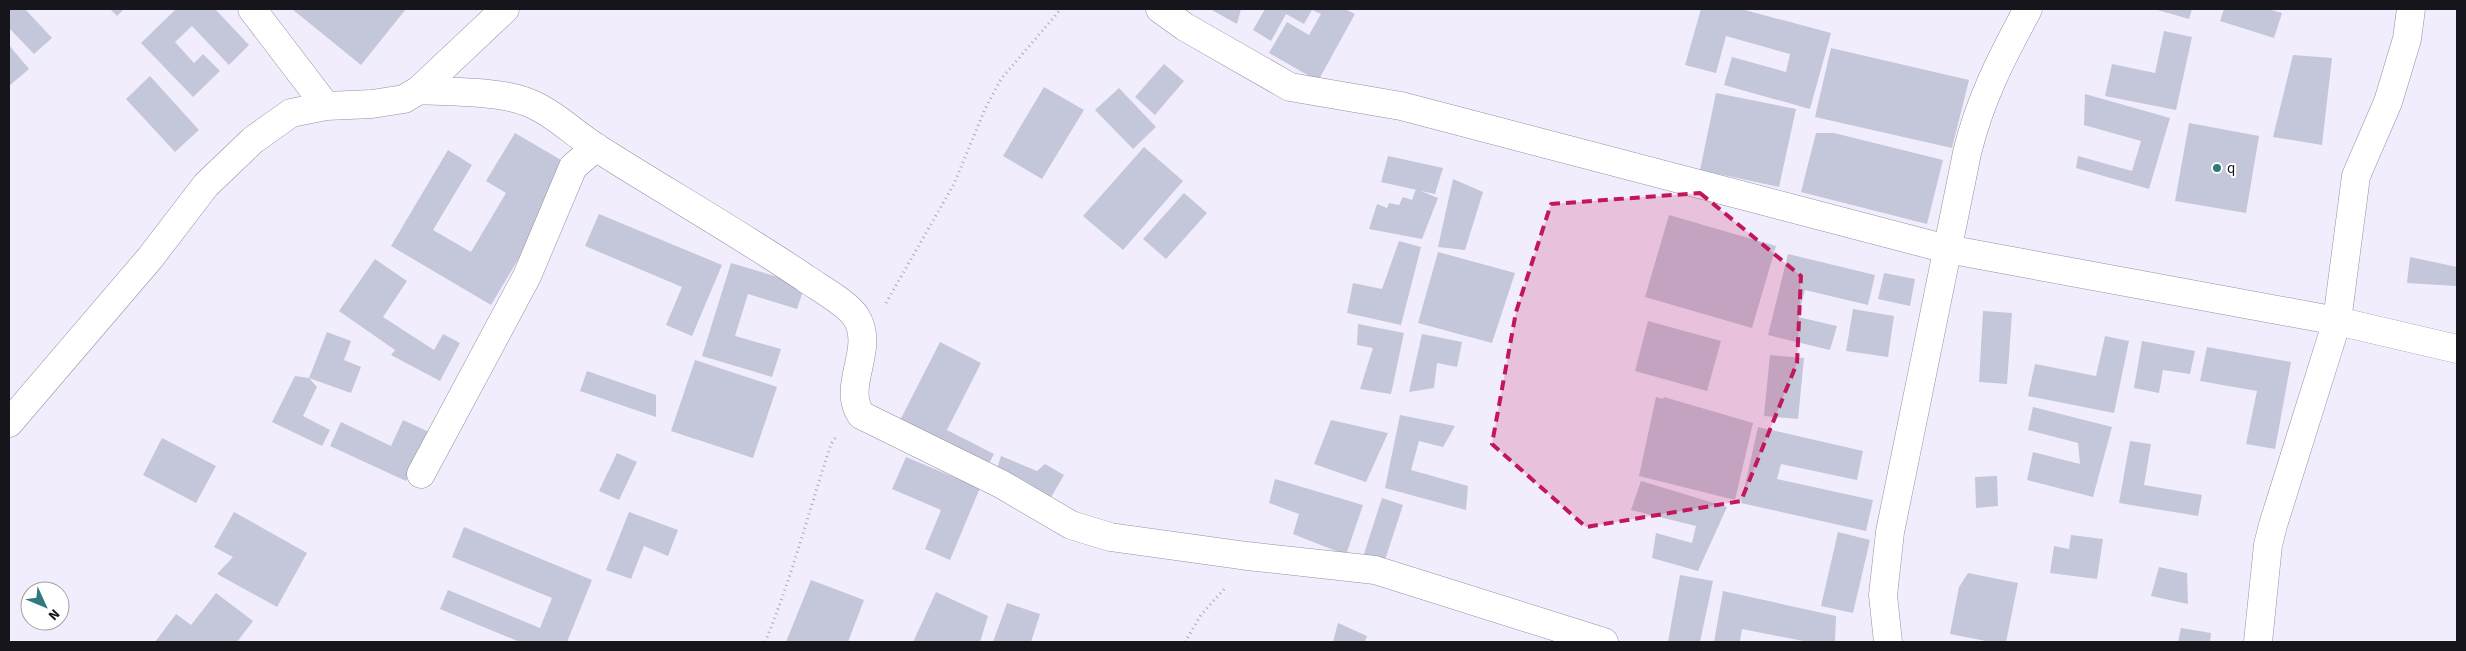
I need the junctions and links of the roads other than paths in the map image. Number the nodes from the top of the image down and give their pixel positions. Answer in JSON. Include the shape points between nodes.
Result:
{"nodes":[{"id":1,"x":252,"y":9,"type":"edge"},
{"id":2,"x":505,"y":9,"type":"edge"},
{"id":3,"x":1160,"y":9,"type":"edge"},
{"id":4,"x":2028,"y":9,"type":"edge"},
{"id":5,"x":2411,"y":9,"type":"edge"},
{"id":6,"x":419,"y":90,"type":"junction"},
{"id":7,"x":326,"y":106,"type":"junction"},
{"id":8,"x":596,"y":147,"type":"junction"},
{"id":9,"x":1947,"y":249,"type":"junction"},
{"id":10,"x":2337,"y":321,"type":"junction"},
{"id":11,"x":2457,"y":349,"type":"edge"},
{"id":12,"x":9,"y":423,"type":"edge"},
{"id":13,"x":421,"y":474,"type":"dead end"},
{"id":14,"x":1604,"y":642,"type":"edge"},
{"id":15,"x":1888,"y":642,"type":"edge"},
{"id":16,"x":2258,"y":642,"type":"edge"}],
"edges":[{"from":1,"to":7,"type":"street"},
{"from":2,"to":6,"type":"street"},
{"from":3,"to":9,"type":"street","via":[[1185,27],[1290,87],[1401,106]]},
{"from":4,"to":9,"type":"street","via":[[1992,75],[1975,118]]},
{"from":5,"to":10,"type":"street","via":[[2407,39],[2388,102],[2356,176]]},
{"from":6,"to":7,"type":"street","via":[[404,100]]},
{"from":6,"to":8,"type":"street","via":[[522,100],[537,106]]},
{"from":7,"to":12,"type":"street","via":[[291,113],[253,140],[206,185],[150,258]]},
{"from":8,"to":13,"type":"street","via":[[573,168],[528,276]]},
{"from":8,"to":14,"type":"street","via":[[738,234],[834,299],[855,317],[861,331],[863,350],[853,396],[861,415],[1001,484],[1071,525],[1110,537],[1375,570]]},
{"from":9,"to":10,"type":"street"},
{"from":9,"to":15,"type":"street","via":[[1890,532],[1882,595]]},
{"from":10,"to":11,"type":"street"},
{"from":10,"to":16,"type":"street","via":[[2268,545]]}]}
